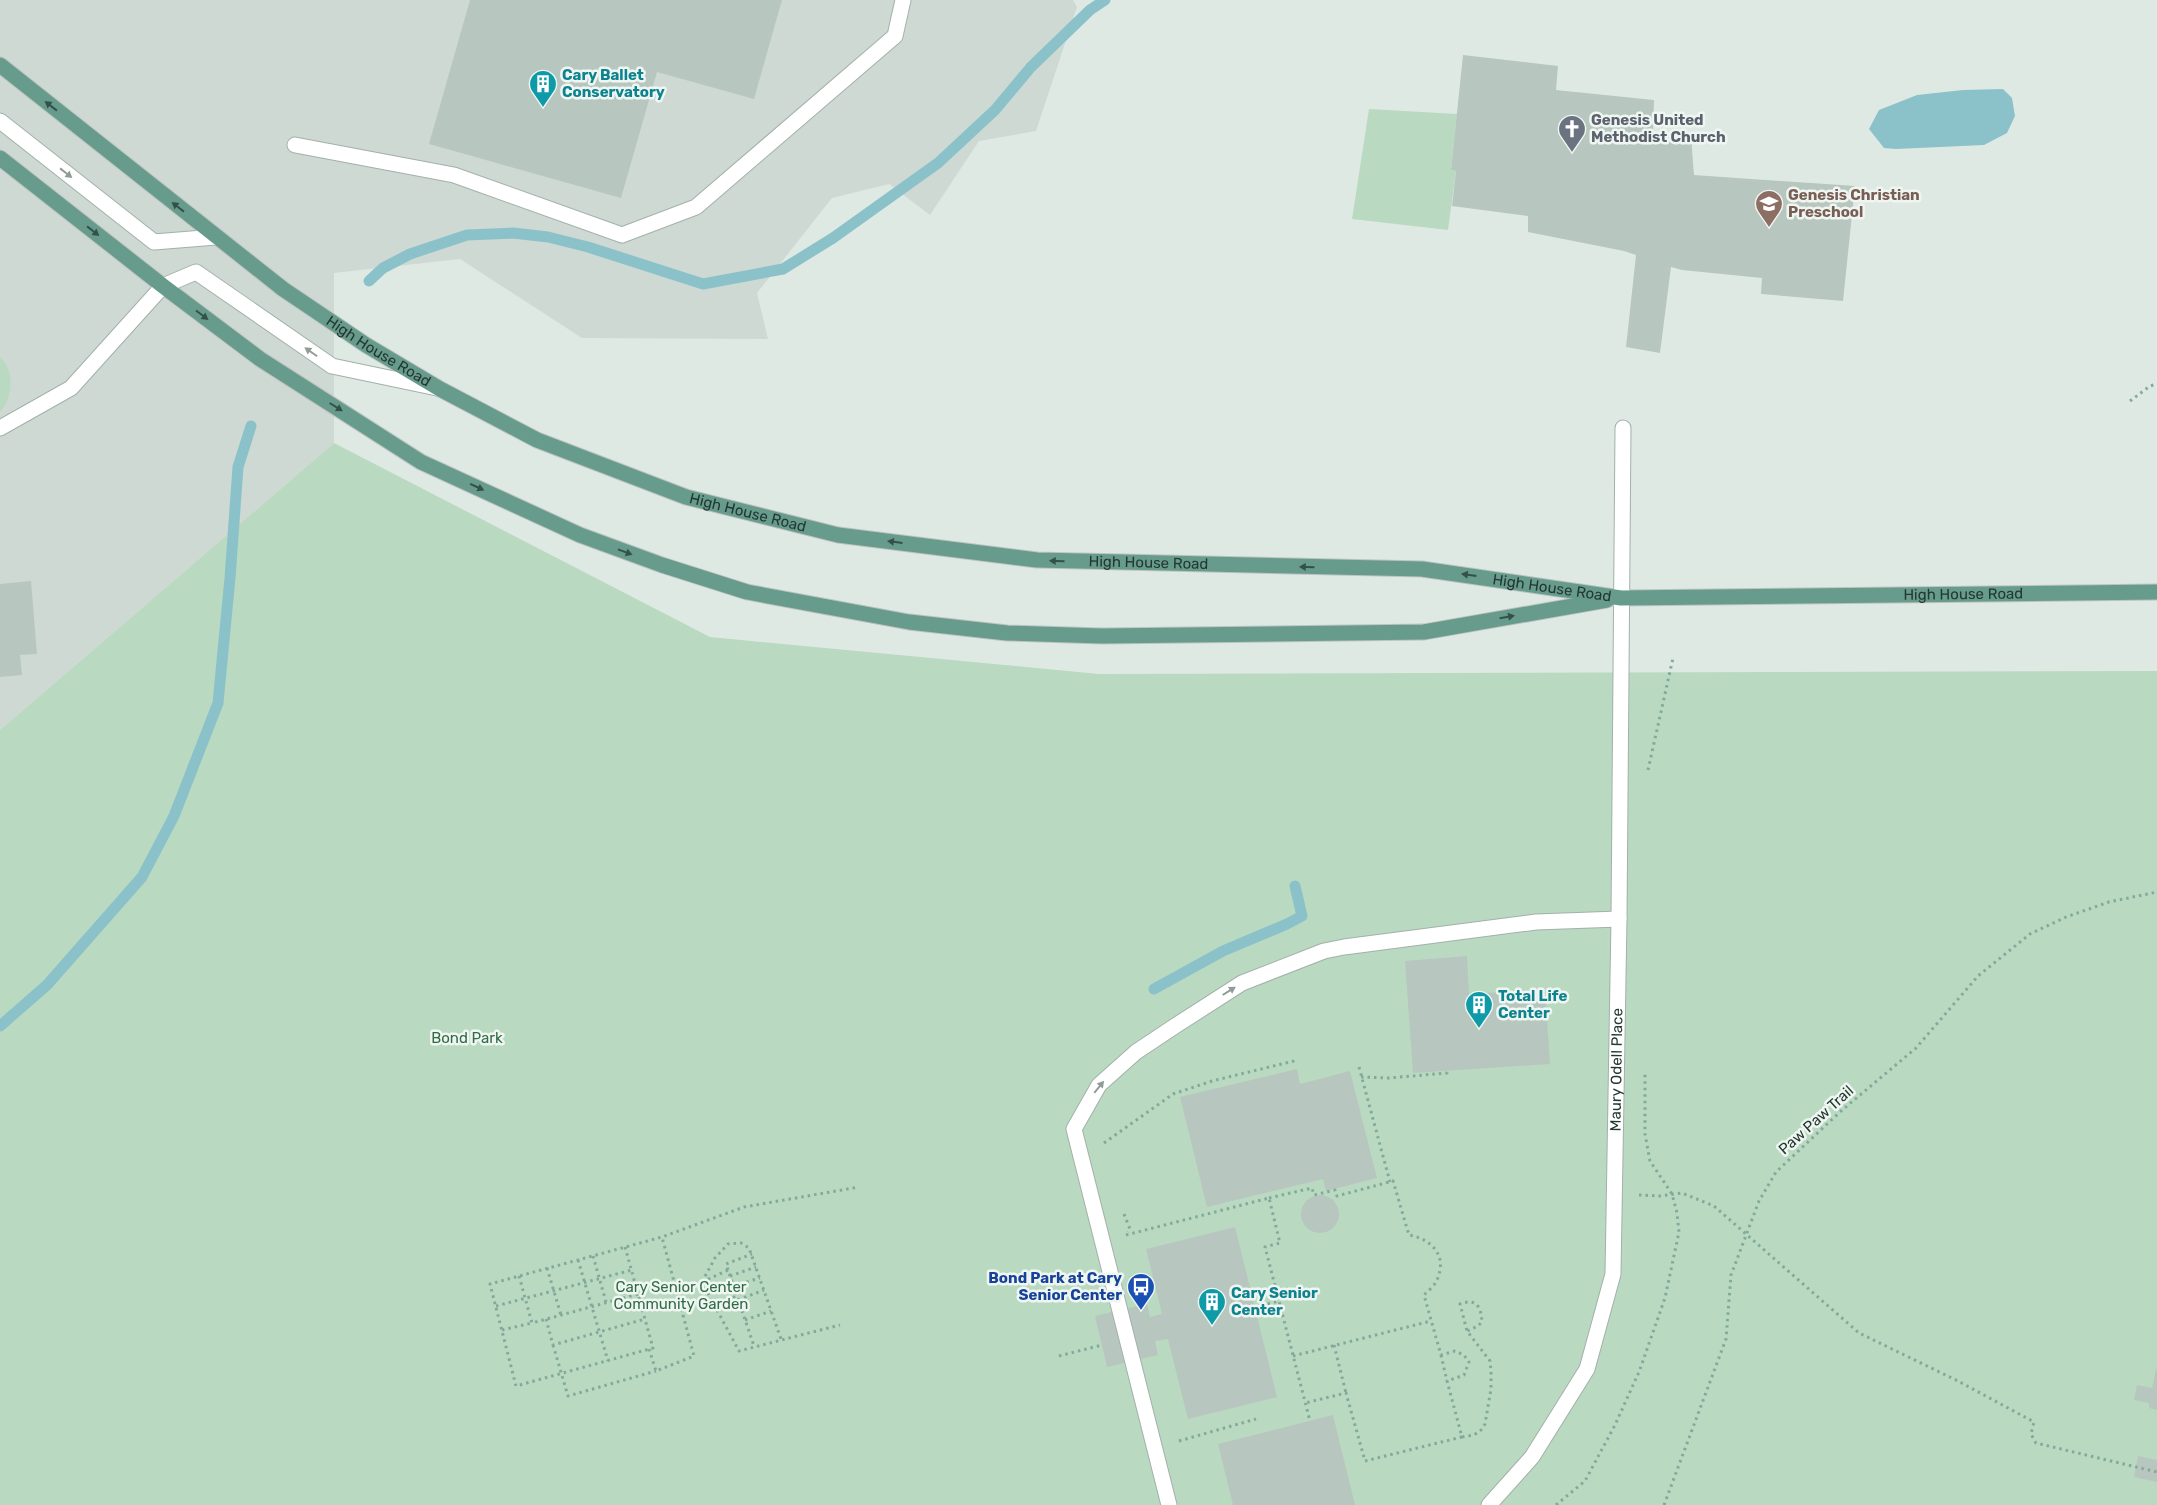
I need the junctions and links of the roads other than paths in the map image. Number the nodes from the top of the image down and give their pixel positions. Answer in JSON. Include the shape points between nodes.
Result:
{"nodes":[{"id":1,"x":903,"y":0,"type":"edge"},
{"id":2,"x":0,"y":65,"type":"edge"},
{"id":3,"x":0,"y":121,"type":"edge"},
{"id":4,"x":295,"y":145,"type":"dead end"},
{"id":5,"x":0,"y":158,"type":"edge"},
{"id":6,"x":216,"y":237,"type":"junction"},
{"id":7,"x":163,"y":286,"type":"junction"},
{"id":8,"x":440,"y":389,"type":"junction"},
{"id":9,"x":0,"y":428,"type":"edge"},
{"id":10,"x":1623,"y":428,"type":"dead end"},
{"id":11,"x":2157,"y":592,"type":"edge"},
{"id":12,"x":1621,"y":598,"type":"junction"},
{"id":13,"x":1619,"y":919,"type":"junction"},
{"id":14,"x":1169,"y":1505,"type":"edge"},
{"id":15,"x":1489,"y":1505,"type":"edge"}],
"edges":[{"from":1,"to":4,"type":"street","via":[[895,36],[696,207],[622,235],[454,175]]},
{"from":6,"to":2,"type":"main road","name":"High House Road","one_way":true},
{"from":3,"to":6,"type":"street","one_way":true,"via":[[154,242]]},
{"from":5,"to":7,"type":"main road","name":"High House Road","one_way":true},
{"from":6,"to":8,"type":"main road","name":"High House Road","via":[[283,289]]},
{"from":8,"to":7,"type":"street","one_way":true,"via":[[332,366],[196,272]]},
{"from":7,"to":9,"type":"street","via":[[71,388]]},
{"from":7,"to":12,"type":"main road","name":"High House Road","one_way":true,"via":[[260,359],[421,462],[580,536],[747,592],[909,622],[1007,633],[1102,636],[1424,632]]},
{"from":12,"to":8,"type":"main road","name":"High House Road","one_way":true,"via":[[1422,569],[1037,560],[838,535],[686,497],[537,440]]},
{"from":10,"to":12,"type":"street","name":"Maury Odell Place"},
{"from":11,"to":12,"type":"main road","name":"High House Road"},
{"from":12,"to":13,"type":"street","name":"Maury Odell Place"},
{"from":14,"to":13,"type":"street","one_way":true,"via":[[1074,1129],[1099,1085],[1136,1052],[1242,983],[1324,952],[1353,945],[1536,922]]},
{"from":13,"to":15,"type":"street","name":"Maury Odell Place","via":[[1613,1274],[1587,1369],[1532,1457]]}]}
